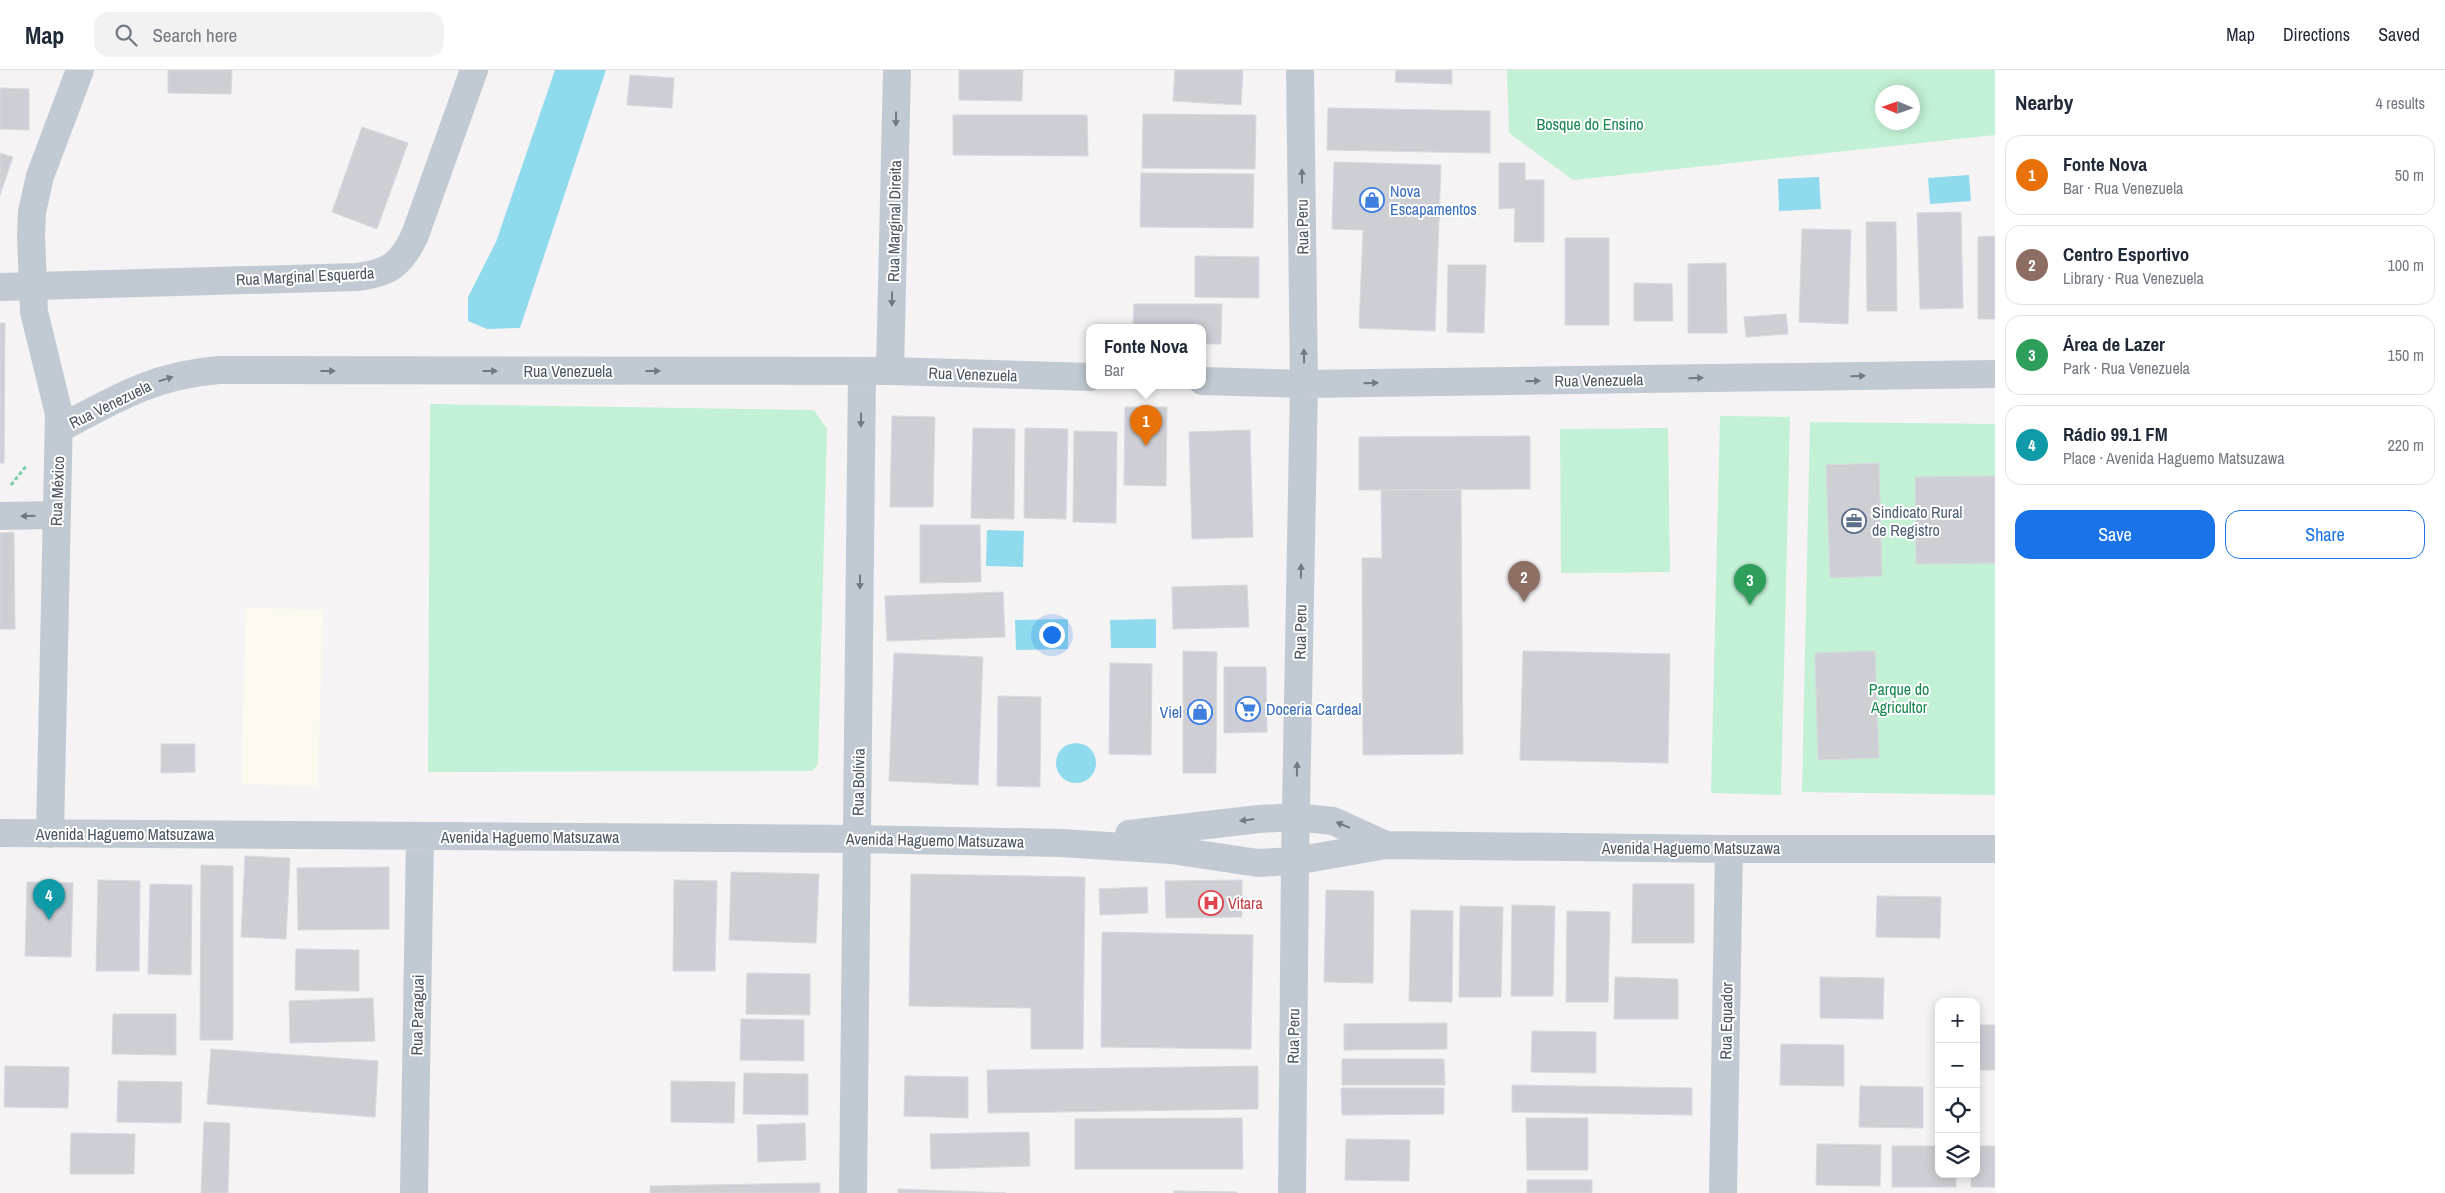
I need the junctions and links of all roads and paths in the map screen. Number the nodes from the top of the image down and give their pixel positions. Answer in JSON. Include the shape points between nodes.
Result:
{"nodes":[{"id":1,"x":80,"y":70,"type":"edge"},
{"id":2,"x":474,"y":70,"type":"edge"},
{"id":3,"x":897,"y":70,"type":"edge"},
{"id":4,"x":1300,"y":70,"type":"edge"},
{"id":5,"x":0,"y":287,"type":"edge"},
{"id":6,"x":32,"y":287,"type":"junction"},
{"id":7,"x":862,"y":371,"type":"junction"},
{"id":8,"x":890,"y":371,"type":"junction"},
{"id":9,"x":1995,"y":374,"type":"edge"},
{"id":10,"x":1086,"y":377,"type":"edge"},
{"id":11,"x":1206,"y":381,"type":"edge"},
{"id":12,"x":1304,"y":384,"type":"junction"},
{"id":13,"x":59,"y":429,"type":"junction"},
{"id":14,"x":30,"y":460,"type":"dead end"},
{"id":15,"x":3,"y":503,"type":"edge"},
{"id":16,"x":56,"y":515,"type":"junction"},
{"id":17,"x":1296,"y":818,"type":"junction"},
{"id":18,"x":0,"y":833,"type":"edge"},
{"id":19,"x":50,"y":834,"type":"junction"},
{"id":20,"x":420,"y":836,"type":"junction"},
{"id":21,"x":857,"y":839,"type":"junction"},
{"id":22,"x":1060,"y":843,"type":"junction"},
{"id":23,"x":1386,"y":845,"type":"junction"},
{"id":24,"x":1729,"y":849,"type":"junction"},
{"id":25,"x":1995,"y":849,"type":"edge"},
{"id":26,"x":1171,"y":850,"type":"junction"},
{"id":27,"x":1295,"y":862,"type":"junction"},
{"id":28,"x":414,"y":1193,"type":"edge"},
{"id":29,"x":854,"y":1193,"type":"edge"},
{"id":30,"x":1292,"y":1193,"type":"edge"},
{"id":31,"x":1723,"y":1193,"type":"edge"}],
"edges":[{"from":1,"to":6,"type":"street","name":"Rua México","via":[[36,194],[30,236]]},
{"from":2,"to":6,"type":"street","name":"Rua Marginal Esquerda","via":[[415,235],[405,255],[392,268],[357,277]]},
{"from":3,"to":8,"type":"street","name":"Rua Marginal Direita","one_way":true},
{"from":12,"to":4,"type":"street","name":"Rua Peru","one_way":true},
{"from":5,"to":6,"type":"street","name":"Rua Marginal Esquerda"},
{"from":6,"to":13,"type":"street","name":"Rua México","via":[[34,312],[57,401]]},
{"from":7,"to":8,"type":"street","name":"Rua Venezuela"},
{"from":13,"to":7,"type":"street","name":"Rua Venezuela","one_way":true,"via":[[133,390],[182,374],[201,372]]},
{"from":7,"to":21,"type":"street","name":"Rua Bolívia","one_way":true},
{"from":8,"to":10,"type":"street","name":"Rua Venezuela"},
{"from":12,"to":9,"type":"street","name":"Rua Venezuela","one_way":true},
{"from":11,"to":12,"type":"street","name":"Rua Venezuela"},
{"from":17,"to":12,"type":"street","name":"Rua Peru","one_way":true},
{"from":13,"to":16,"type":"street","name":"Rua México"},
{"from":14,"to":15,"type":"path"},
{"from":16,"to":15,"type":"street","one_way":true},
{"from":16,"to":19,"type":"street","name":"Rua México"},
{"from":17,"to":22,"type":"street","name":"Avenida Haguemo Matsuzawa","one_way":true,"via":[[1259,818]]},
{"from":23,"to":17,"type":"street","name":"Avenida Haguemo Matsuzawa","one_way":true,"via":[[1333,821]]},
{"from":17,"to":26,"type":"street","name":"Avenida Haguemo Matsuzawa","via":[[1289,833],[1274,843]]},
{"from":17,"to":27,"type":"street","name":"Rua Peru"},
{"from":18,"to":19,"type":"street","name":"Avenida Haguemo Matsuzawa"},
{"from":19,"to":20,"type":"street","name":"Avenida Haguemo Matsuzawa"},
{"from":20,"to":21,"type":"street","name":"Avenida Haguemo Matsuzawa"},
{"from":20,"to":28,"type":"street","name":"Rua Paraguai"},
{"from":21,"to":22,"type":"street","name":"Avenida Haguemo Matsuzawa"},
{"from":21,"to":29,"type":"street","name":"Rua Bolívia"},
{"from":22,"to":26,"type":"street","name":"Avenida Haguemo Matsuzawa"},
{"from":23,"to":24,"type":"street","name":"Avenida Haguemo Matsuzawa"},
{"from":23,"to":27,"type":"street","name":"Avenida Haguemo Matsuzawa"},
{"from":24,"to":25,"type":"street","name":"Avenida Haguemo Matsuzawa"},
{"from":24,"to":31,"type":"street","name":"Rua Equador"},
{"from":26,"to":27,"type":"street","name":"Avenida Haguemo Matsuzawa","via":[[1243,862]]},
{"from":27,"to":30,"type":"street","name":"Rua Peru"}]}
